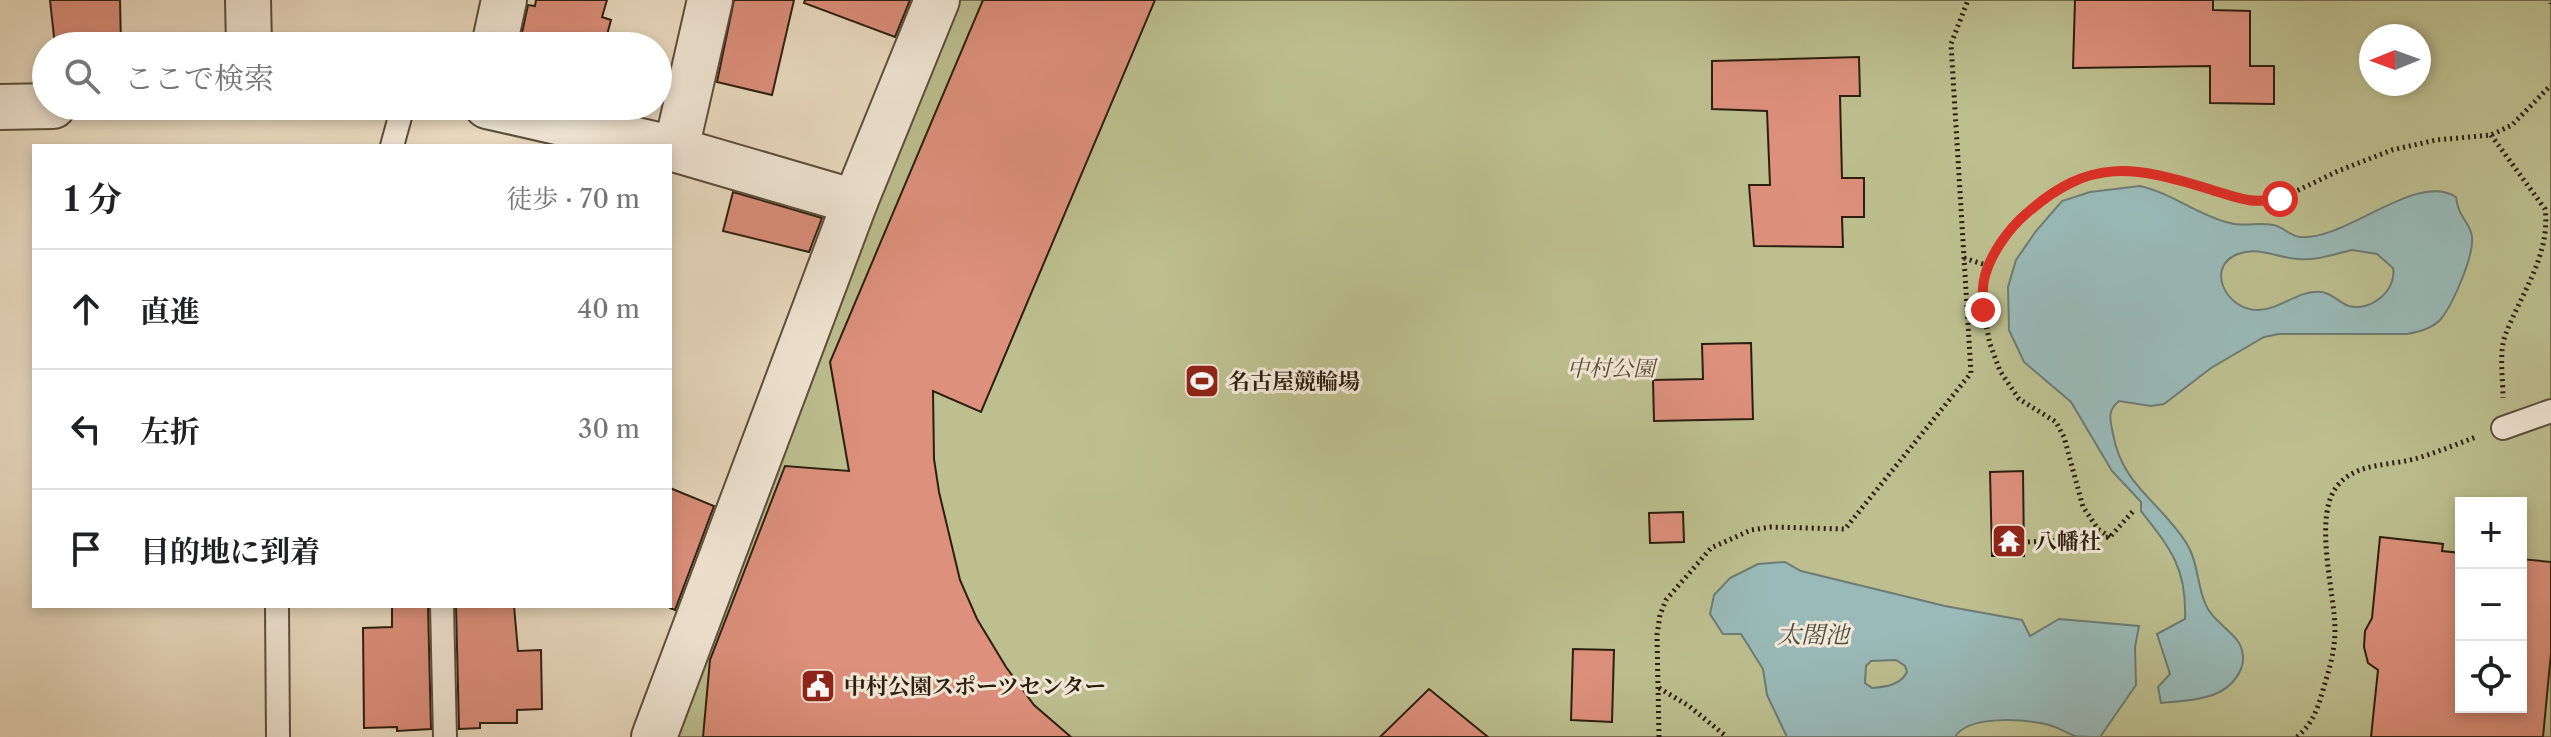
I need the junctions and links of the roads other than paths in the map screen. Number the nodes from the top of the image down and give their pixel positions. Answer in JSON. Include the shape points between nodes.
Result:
{"nodes":[{"id":1,"x":248,"y":0,"type":"edge"},
{"id":2,"x":504,"y":0,"type":"edge"},
{"id":3,"x":710,"y":0,"type":"edge"},
{"id":4,"x":937,"y":0,"type":"edge"},
{"id":5,"x":249,"y":32,"type":"edge"},
{"id":6,"x":497,"y":32,"type":"edge"},
{"id":7,"x":32,"y":106,"type":"edge"},
{"id":8,"x":0,"y":107,"type":"edge"},
{"id":9,"x":399,"y":120,"type":"edge"},
{"id":10,"x":525,"y":120,"type":"edge"},
{"id":11,"x":569,"y":136,"type":"edge"},
{"id":12,"x":393,"y":144,"type":"edge"},
{"id":13,"x":636,"y":144,"type":"edge"},
{"id":14,"x":670,"y":144,"type":"edge"},
{"id":15,"x":672,"y":149,"type":"edge"},
{"id":16,"x":855,"y":202,"type":"junction"},
{"id":17,"x":2551,"y":411,"type":"edge"},
{"id":18,"x":2503,"y":428,"type":"road end"},
{"id":19,"x":277,"y":608,"type":"edge"},
{"id":20,"x":442,"y":608,"type":"edge"},
{"id":21,"x":278,"y":737,"type":"edge"},
{"id":22,"x":445,"y":737,"type":"edge"},
{"id":23,"x":654,"y":737,"type":"edge"}],
"edges":[{"from":1,"to":5,"type":"street"},
{"from":2,"to":6,"type":"street"},
{"from":3,"to":14,"type":"street"},
{"from":4,"to":16,"type":"street"},
{"from":7,"to":8,"type":"street"},
{"from":9,"to":12,"type":"lane"},
{"from":10,"to":11,"type":"street"},
{"from":11,"to":13,"type":"street"},
{"from":15,"to":16,"type":"street"},
{"from":16,"to":23,"type":"street"},
{"from":17,"to":18,"type":"lane"},
{"from":19,"to":21,"type":"lane"},
{"from":20,"to":22,"type":"lane"}]}
